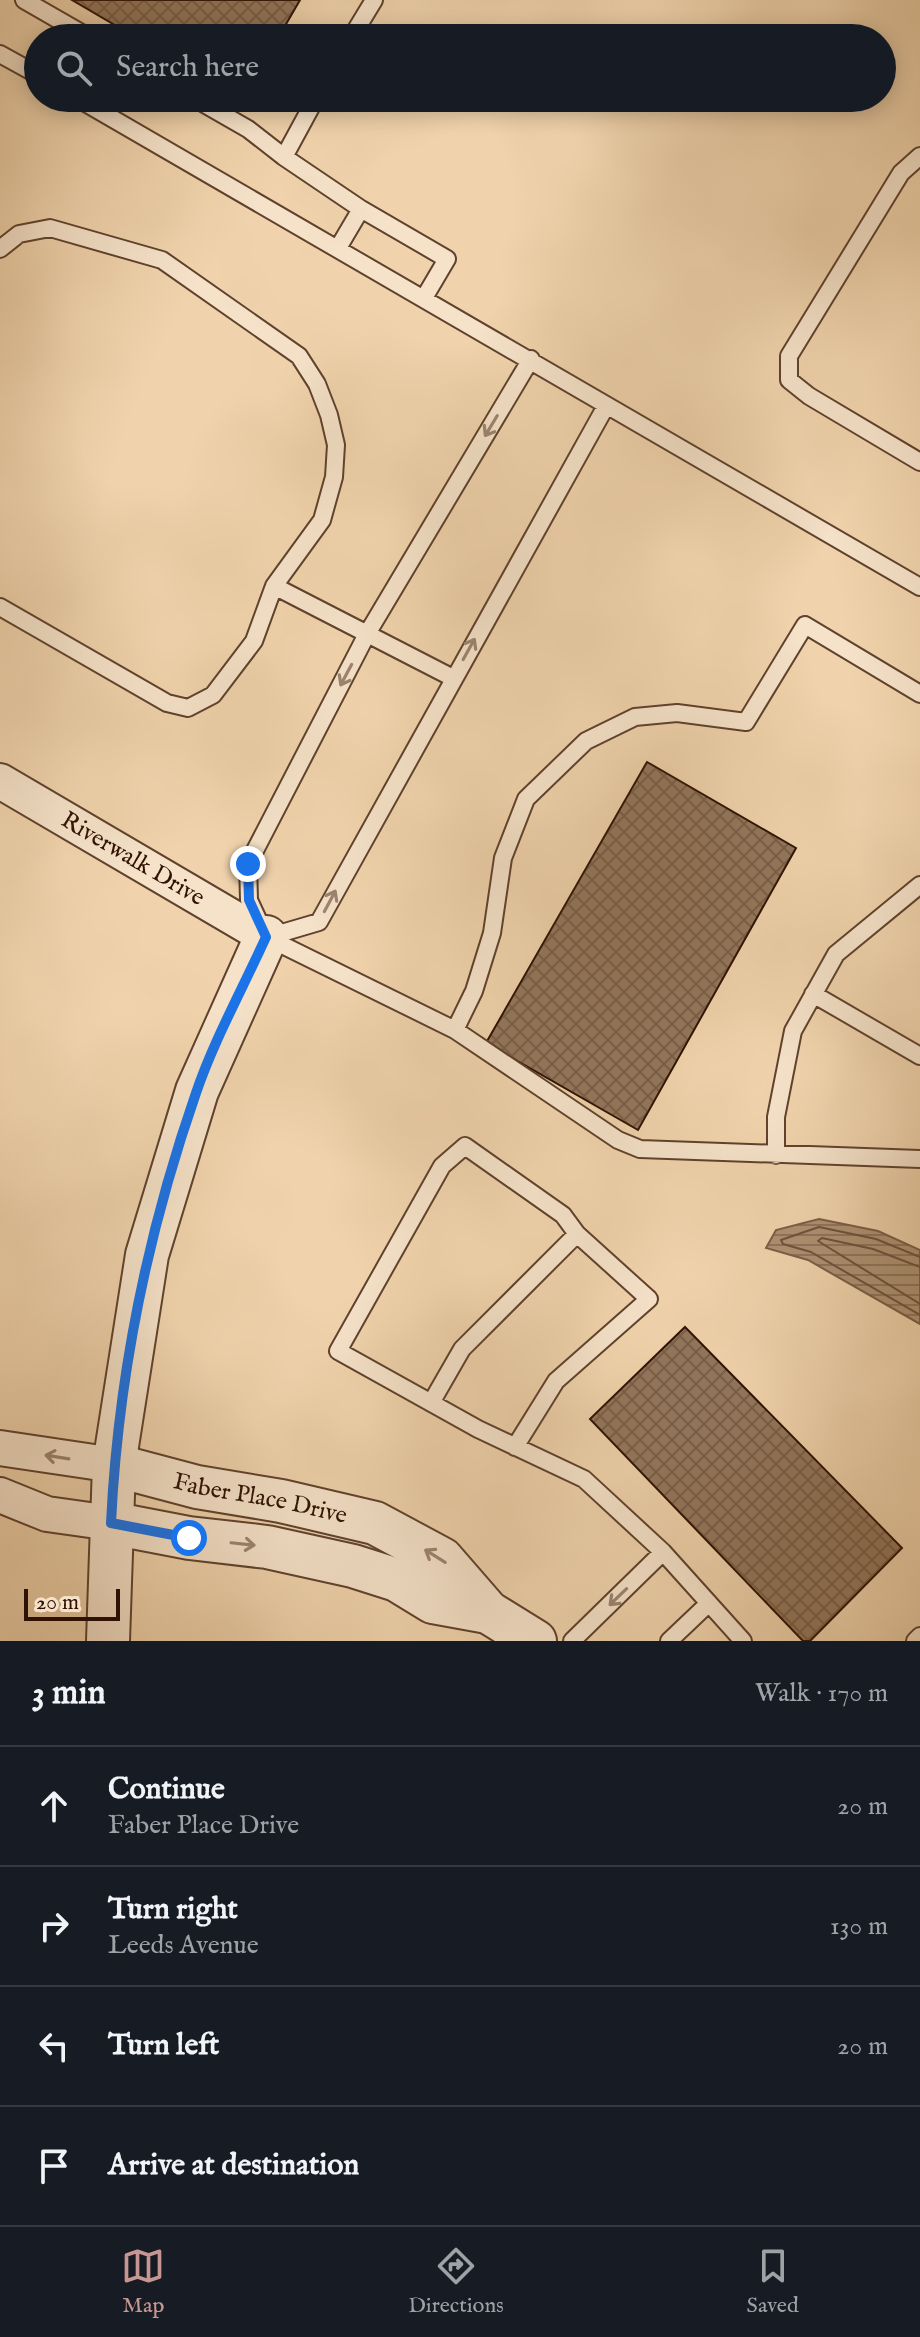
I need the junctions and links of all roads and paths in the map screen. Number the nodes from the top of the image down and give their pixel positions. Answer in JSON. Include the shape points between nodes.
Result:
{"nodes":[{"id":1,"x":24,"y":0,"type":"edge"},
{"id":2,"x":374,"y":0,"type":"edge"},
{"id":3,"x":66,"y":24,"type":"edge"},
{"id":4,"x":359,"y":24,"type":"edge"},
{"id":5,"x":0,"y":54,"type":"edge"},
{"id":6,"x":24,"y":67,"type":"edge"},
{"id":7,"x":101,"y":112,"type":"edge"},
{"id":8,"x":218,"y":112,"type":"edge"},
{"id":9,"x":308,"y":112,"type":"edge"},
{"id":10,"x":920,"y":156,"type":"edge"},
{"id":11,"x":284,"y":157,"type":"junction"},
{"id":12,"x":361,"y":209,"type":"junction"},
{"id":13,"x":338,"y":248,"type":"junction"},
{"id":14,"x":0,"y":249,"type":"edge"},
{"id":15,"x":424,"y":298,"type":"junction"},
{"id":16,"x":531,"y":359,"type":"junction"},
{"id":17,"x":606,"y":406,"type":"junction"},
{"id":18,"x":920,"y":462,"type":"edge"},
{"id":19,"x":274,"y":586,"type":"junction"},
{"id":20,"x":920,"y":587,"type":"edge"},
{"id":21,"x":0,"y":607,"type":"edge"},
{"id":22,"x":367,"y":634,"type":"junction"},
{"id":23,"x":453,"y":678,"type":"junction"},
{"id":24,"x":920,"y":694,"type":"edge"},
{"id":25,"x":0,"y":781,"type":"edge"},
{"id":26,"x":920,"y":885,"type":"edge"},
{"id":27,"x":266,"y":937,"type":"junction"},
{"id":28,"x":813,"y":994,"type":"junction"},
{"id":29,"x":455,"y":1030,"type":"junction"},
{"id":30,"x":920,"y":1056,"type":"edge"},
{"id":31,"x":776,"y":1155,"type":"junction"},
{"id":32,"x":920,"y":1159,"type":"edge"},
{"id":33,"x":577,"y":1234,"type":"junction"},
{"id":34,"x":431,"y":1403,"type":"junction"},
{"id":35,"x":515,"y":1447,"type":"junction"},
{"id":36,"x":0,"y":1448,"type":"edge"},
{"id":37,"x":114,"y":1465,"type":"junction"},
{"id":38,"x":0,"y":1495,"type":"edge"},
{"id":39,"x":111,"y":1523,"type":"junction"},
{"id":40,"x":663,"y":1552,"type":"junction"},
{"id":41,"x":709,"y":1603,"type":"junction"},
{"id":42,"x":488,"y":1612,"type":"junction"},
{"id":43,"x":920,"y":1636,"type":"edge"},
{"id":44,"x":108,"y":1641,"type":"edge"},
{"id":45,"x":535,"y":1641,"type":"edge"},
{"id":46,"x":572,"y":1641,"type":"edge"},
{"id":47,"x":669,"y":1641,"type":"edge"},
{"id":48,"x":743,"y":1641,"type":"edge"},
{"id":49,"x":915,"y":1641,"type":"edge"}],
"edges":[{"from":1,"to":3,"type":"lane"},
{"from":2,"to":4,"type":"lane"},
{"from":5,"to":6,"type":"lane"},
{"from":7,"to":13,"type":"lane"},
{"from":8,"to":11,"type":"lane"},
{"from":9,"to":11,"type":"lane"},
{"from":10,"to":18,"type":"lane","via":[[901,173],[789,356],[789,380]]},
{"from":11,"to":12,"type":"lane"},
{"from":12,"to":13,"type":"lane"},
{"from":12,"to":15,"type":"lane","via":[[447,259]]},
{"from":13,"to":15,"type":"lane"},
{"from":14,"to":19,"type":"lane","via":[[19,234],[50,228],[162,260],[299,356],[329,415],[336,445],[334,477],[322,520]]},
{"from":15,"to":16,"type":"lane"},
{"from":16,"to":17,"type":"lane"},
{"from":16,"to":22,"type":"lane","one_way":true},
{"from":17,"to":20,"type":"lane"},
{"from":23,"to":17,"type":"lane","one_way":true},
{"from":19,"to":21,"type":"lane","via":[[254,641],[213,695],[188,708],[167,703]]},
{"from":19,"to":22,"type":"lane"},
{"from":22,"to":23,"type":"lane"},
{"from":22,"to":27,"type":"lane","one_way":true,"via":[[248,864],[249,900]]},
{"from":27,"to":23,"type":"lane","one_way":true,"via":[[319,922]]},
{"from":24,"to":29,"type":"lane","via":[[805,625],[746,722],[677,713],[635,717],[586,741],[526,799],[503,858],[492,933]]},
{"from":25,"to":27,"type":"street","name":"Riverwalk Drive"},
{"from":26,"to":28,"type":"lane","via":[[836,954]]},
{"from":27,"to":29,"type":"lane"},
{"from":27,"to":37,"type":"street","via":[[197,1091],[147,1255]]},
{"from":28,"to":30,"type":"lane"},
{"from":28,"to":31,"type":"lane","via":[[793,1031],[776,1117]]},
{"from":29,"to":31,"type":"lane","via":[[618,1140],[640,1149]]},
{"from":31,"to":32,"type":"lane"},
{"from":33,"to":34,"type":"lane","via":[[462,1349]]},
{"from":33,"to":34,"type":"lane","via":[[563,1215],[465,1146],[442,1166],[338,1351]]},
{"from":33,"to":35,"type":"lane","via":[[649,1299],[556,1381]]},
{"from":34,"to":35,"type":"lane"},
{"from":35,"to":40,"type":"lane","via":[[584,1479]]},
{"from":37,"to":36,"type":"street","name":"Faber Place Drive","one_way":true},
{"from":37,"to":39,"type":"street"},
{"from":42,"to":37,"type":"street","name":"Faber Place Drive","one_way":true,"via":[[442,1559],[375,1523]]},
{"from":38,"to":39,"type":"street","name":"Faber Place Drive","via":[[47,1514]]},
{"from":39,"to":42,"type":"street","name":"Faber Place Drive","one_way":true,"via":[[353,1566],[397,1580],[433,1602]]},
{"from":39,"to":44,"type":"street"},
{"from":40,"to":41,"type":"lane"},
{"from":40,"to":46,"type":"lane","one_way":true},
{"from":41,"to":47,"type":"lane"},
{"from":41,"to":48,"type":"lane"},
{"from":42,"to":45,"type":"street","name":"Faber Place Drive"},
{"from":43,"to":49,"type":"lane"}]}
